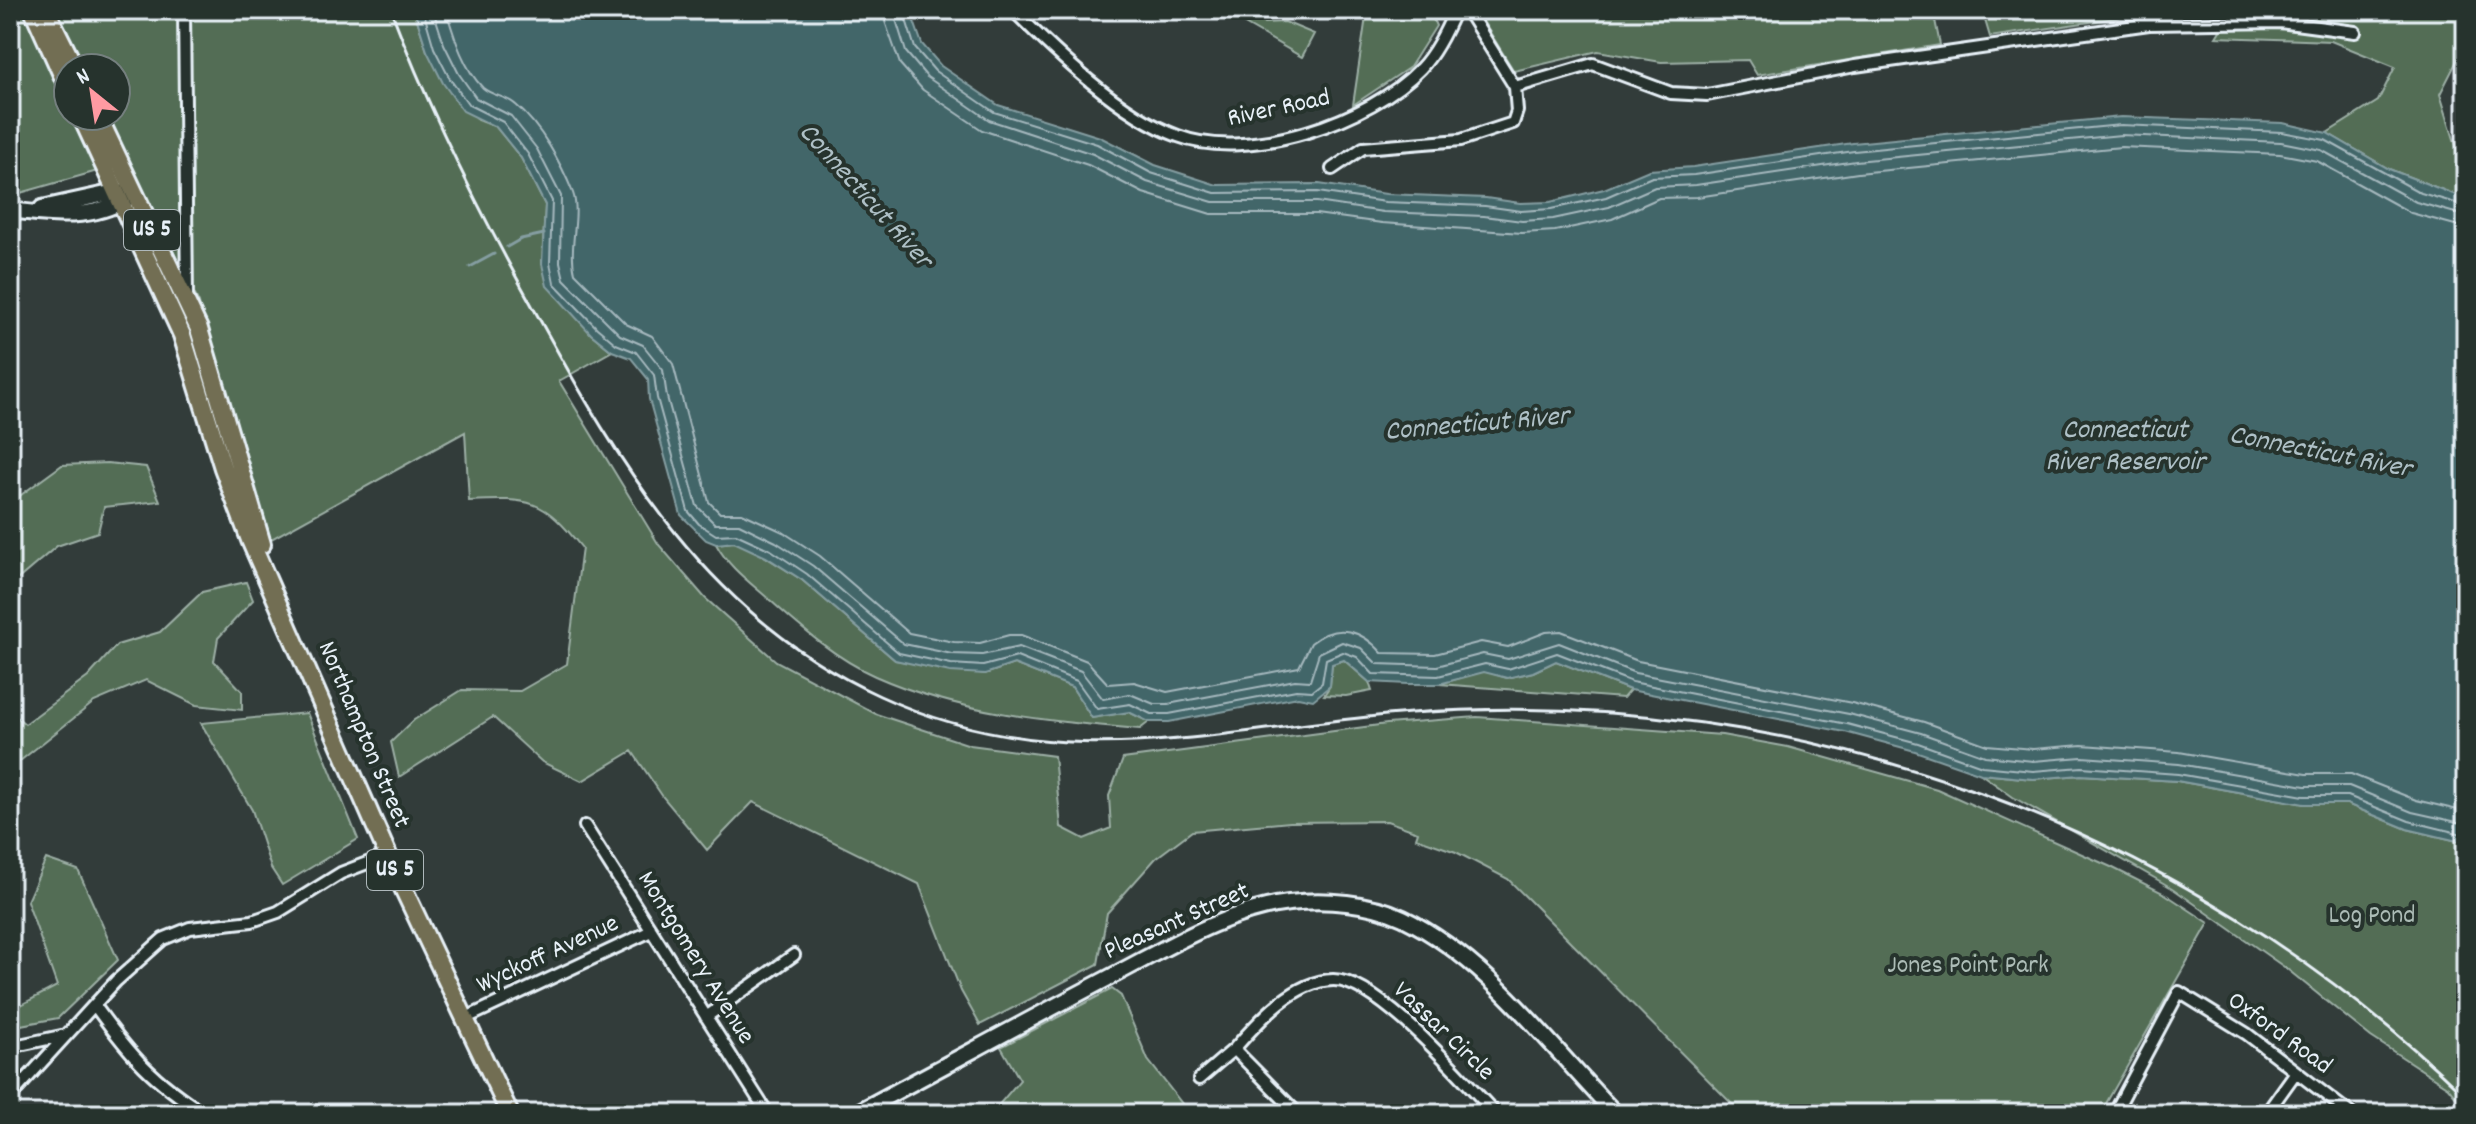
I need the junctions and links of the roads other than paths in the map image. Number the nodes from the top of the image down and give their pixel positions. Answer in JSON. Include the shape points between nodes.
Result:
{"nodes":[{"id":1,"x":33,"y":10,"type":"edge"},
{"id":2,"x":46,"y":10,"type":"edge"},
{"id":3,"x":184,"y":10,"type":"edge"},
{"id":4,"x":1013,"y":10,"type":"edge"},
{"id":5,"x":1455,"y":10,"type":"edge"},
{"id":6,"x":1467,"y":10,"type":"edge"},
{"id":7,"x":2355,"y":32,"type":"dead end"},
{"id":8,"x":52,"y":52,"type":"edge"},
{"id":9,"x":67,"y":52,"type":"edge"},
{"id":10,"x":1515,"y":87,"type":"junction"},
{"id":11,"x":90,"y":132,"type":"edge"},
{"id":12,"x":103,"y":132,"type":"edge"},
{"id":13,"x":1332,"y":169,"type":"dead end"},
{"id":14,"x":124,"y":196,"type":"junction"},
{"id":15,"x":12,"y":211,"type":"edge"},
{"id":16,"x":187,"y":303,"type":"junction"},
{"id":17,"x":275,"y":592,"type":"junction"},
{"id":18,"x":585,"y":826,"type":"dead end"},
{"id":19,"x":388,"y":855,"type":"junction"},
{"id":20,"x":651,"y":931,"type":"junction"},
{"id":21,"x":794,"y":955,"type":"dead end"},
{"id":22,"x":95,"y":1006,"type":"junction"},
{"id":23,"x":706,"y":1017,"type":"junction"},
{"id":24,"x":464,"y":1019,"type":"junction"},
{"id":25,"x":66,"y":1035,"type":"junction"},
{"id":26,"x":10,"y":1047,"type":"edge"},
{"id":27,"x":1234,"y":1049,"type":"junction"},
{"id":28,"x":2296,"y":1072,"type":"junction"},
{"id":29,"x":1199,"y":1079,"type":"dead end"},
{"id":30,"x":10,"y":1097,"type":"edge"},
{"id":31,"x":205,"y":1114,"type":"edge"},
{"id":32,"x":510,"y":1114,"type":"edge"},
{"id":33,"x":768,"y":1114,"type":"edge"},
{"id":34,"x":854,"y":1114,"type":"edge"},
{"id":35,"x":1298,"y":1114,"type":"edge"},
{"id":36,"x":1496,"y":1114,"type":"edge"},
{"id":37,"x":1616,"y":1114,"type":"edge"},
{"id":38,"x":2114,"y":1114,"type":"edge"},
{"id":39,"x":2266,"y":1114,"type":"edge"},
{"id":40,"x":2351,"y":1114,"type":"edge"}],
"edges":[{"from":1,"to":8,"type":"main road"},
{"from":2,"to":9,"type":"main road"},
{"from":3,"to":16,"type":"street"},
{"from":4,"to":5,"type":"street","name":"River Road","via":[[1143,118],[1210,145],[1251,143],[1351,116],[1422,67]]},
{"from":6,"to":10,"type":"street"},
{"from":7,"to":10,"type":"street","via":[[2280,22],[2149,24],[1855,66],[1707,95],[1671,93],[1593,64]]},
{"from":10,"to":13,"type":"street","via":[[1513,123],[1500,130],[1461,140],[1363,148]]},
{"from":11,"to":14,"type":"main road","number":"US 5"},
{"from":12,"to":14,"type":"main road","number":"US 5"},
{"from":14,"to":15,"type":"street"},
{"from":14,"to":16,"type":"main road","number":"US 5"},
{"from":14,"to":17,"type":"main road","number":"US 5","via":[[182,335],[235,502]]},
{"from":16,"to":17,"type":"main road","number":"US 5","via":[[212,366]]},
{"from":17,"to":19,"type":"main road","name":"Northampton Street","number":"US 5"},
{"from":18,"to":20,"type":"street","name":"Montgomery Avenue"},
{"from":19,"to":22,"type":"street","via":[[341,873],[278,912],[252,921],[190,928],[163,939]]},
{"from":19,"to":24,"type":"main road","name":"Northampton Street","number":"US 5"},
{"from":20,"to":23,"type":"street","name":"Montgomery Avenue"},
{"from":20,"to":24,"type":"street","name":"Wyckoff Avenue"},
{"from":21,"to":23,"type":"street"},
{"from":22,"to":25,"type":"street"},
{"from":22,"to":31,"type":"street","via":[[136,1062]]},
{"from":23,"to":33,"type":"street","name":"Montgomery Avenue"},
{"from":24,"to":32,"type":"main road","name":"Northampton Street","number":"US 5"},
{"from":25,"to":26,"type":"street"},
{"from":25,"to":30,"type":"street"},
{"from":27,"to":29,"type":"street","name":"Vassar Circle"},
{"from":27,"to":35,"type":"street"},
{"from":27,"to":36,"type":"street","name":"Vassar Circle","via":[[1265,1015],[1292,996],[1329,980],[1344,980],[1382,1000]]},
{"from":28,"to":38,"type":"street","name":"Oxford Road","via":[[2179,992]]},
{"from":28,"to":39,"type":"street"},
{"from":28,"to":40,"type":"street","name":"Oxford Road"},
{"from":34,"to":37,"type":"street","name":"Pleasant Street","via":[[1159,952],[1252,911],[1290,903],[1350,903],[1401,917],[1458,953]]}]}
